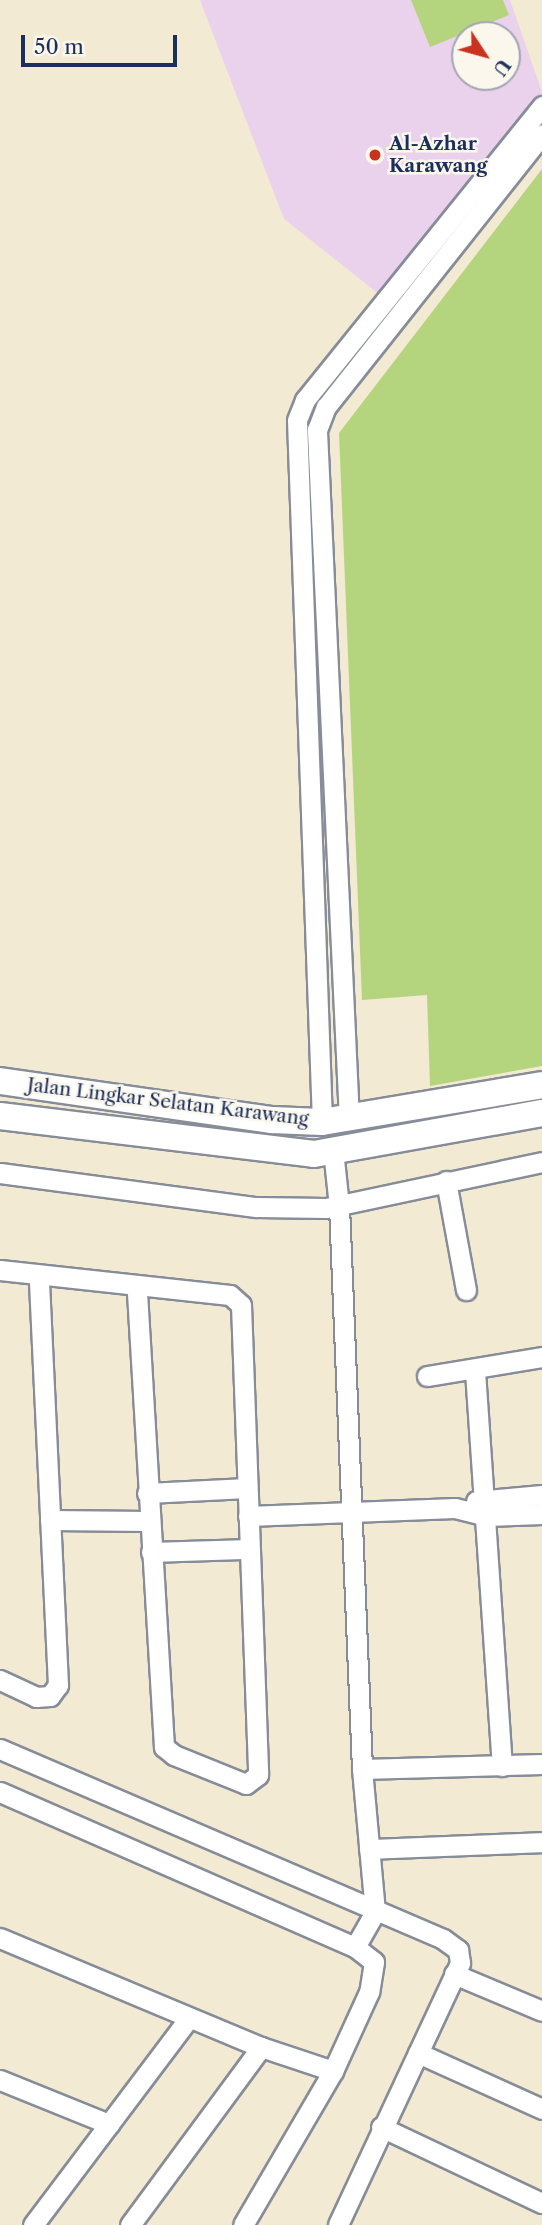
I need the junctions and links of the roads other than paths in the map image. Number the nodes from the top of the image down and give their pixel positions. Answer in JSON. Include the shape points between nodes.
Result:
{"nodes":[{"id":1,"x":542,"y":106,"type":"edge"},
{"id":2,"x":531,"y":139,"type":"edge"},
{"id":3,"x":344,"y":1068,"type":"junction"},
{"id":4,"x":322,"y":1073,"type":"junction"},
{"id":5,"x":0,"y":1081,"type":"edge"},
{"id":6,"x":542,"y":1084,"type":"edge"},
{"id":7,"x":542,"y":1113,"type":"edge"},
{"id":8,"x":0,"y":1116,"type":"edge"},
{"id":9,"x":349,"y":1120,"type":"junction"},
{"id":10,"x":322,"y":1122,"type":"junction"},
{"id":11,"x":333,"y":1150,"type":"junction"},
{"id":12,"x":542,"y":1162,"type":"edge"},
{"id":13,"x":0,"y":1173,"type":"edge"},
{"id":14,"x":446,"y":1181,"type":"junction"},
{"id":15,"x":339,"y":1206,"type":"junction"},
{"id":16,"x":0,"y":1270,"type":"edge"},
{"id":17,"x":39,"y":1276,"type":"junction"},
{"id":18,"x":137,"y":1287,"type":"junction"},
{"id":19,"x":466,"y":1290,"type":"dead end"},
{"id":20,"x":542,"y":1357,"type":"edge"},
{"id":21,"x":475,"y":1371,"type":"junction"},
{"id":22,"x":427,"y":1376,"type":"dead end"},
{"id":23,"x":247,"y":1488,"type":"junction"},
{"id":24,"x":147,"y":1493,"type":"junction"},
{"id":25,"x":542,"y":1495,"type":"edge"},
{"id":26,"x":486,"y":1507,"type":"junction"},
{"id":27,"x":354,"y":1512,"type":"junction"},
{"id":28,"x":542,"y":1514,"type":"edge"},
{"id":29,"x":248,"y":1516,"type":"junction"},
{"id":30,"x":50,"y":1521,"type":"junction"},
{"id":31,"x":148,"y":1521,"type":"junction"},
{"id":32,"x":249,"y":1549,"type":"junction"},
{"id":33,"x":151,"y":1552,"type":"junction"},
{"id":34,"x":0,"y":1680,"type":"edge"},
{"id":35,"x":0,"y":1749,"type":"edge"},
{"id":36,"x":542,"y":1764,"type":"edge"},
{"id":37,"x":502,"y":1766,"type":"junction"},
{"id":38,"x":362,"y":1769,"type":"junction"},
{"id":39,"x":0,"y":1792,"type":"edge"},
{"id":40,"x":542,"y":1842,"type":"edge"},
{"id":41,"x":369,"y":1849,"type":"junction"},
{"id":42,"x":375,"y":1912,"type":"junction"},
{"id":43,"x":0,"y":1938,"type":"edge"},
{"id":44,"x":355,"y":1947,"type":"junction"},
{"id":45,"x":454,"y":1974,"type":"junction"},
{"id":46,"x":542,"y":2011,"type":"edge"},
{"id":47,"x":189,"y":2018,"type":"junction"},
{"id":48,"x":261,"y":2047,"type":"junction"},
{"id":49,"x":418,"y":2053,"type":"junction"},
{"id":50,"x":333,"y":2071,"type":"junction"},
{"id":51,"x":0,"y":2080,"type":"edge"},
{"id":52,"x":542,"y":2109,"type":"edge"},
{"id":53,"x":109,"y":2124,"type":"junction"},
{"id":54,"x":380,"y":2127,"type":"junction"},
{"id":55,"x":542,"y":2203,"type":"edge"},
{"id":56,"x":33,"y":2225,"type":"edge"},
{"id":57,"x":130,"y":2225,"type":"edge"},
{"id":58,"x":243,"y":2225,"type":"edge"},
{"id":59,"x":338,"y":2225,"type":"edge"}],
"edges":[{"from":1,"to":2,"type":"street"},
{"from":2,"to":3,"type":"street","via":[[326,408],[317,430]]},
{"from":2,"to":4,"type":"street","via":[[305,400],[297,420]]},
{"from":3,"to":4,"type":"street"},
{"from":3,"to":9,"type":"street"},
{"from":4,"to":10,"type":"street"},
{"from":5,"to":10,"type":"main road","name":"Jalan Lingkar Selatan Karawang"},
{"from":6,"to":9,"type":"main road","name":"Jalan Lingkar Selatan Karawang"},
{"from":7,"to":11,"type":"main road","name":"Jalan Lingkar Selatan Karawang"},
{"from":8,"to":11,"type":"main road","name":"Jalan Lingkar Selatan Karawang","via":[[269,1152]]},
{"from":9,"to":10,"type":"main road","name":"Jalan Lingkar Selatan Karawang"},
{"from":11,"to":15,"type":"street"},
{"from":12,"to":14,"type":"street"},
{"from":13,"to":15,"type":"street","via":[[256,1207]]},
{"from":14,"to":15,"type":"street"},
{"from":14,"to":19,"type":"street"},
{"from":15,"to":27,"type":"street"},
{"from":16,"to":17,"type":"street"},
{"from":17,"to":18,"type":"street"},
{"from":17,"to":30,"type":"street"},
{"from":18,"to":23,"type":"street","via":[[230,1295],[241,1305]]},
{"from":18,"to":24,"type":"street"},
{"from":20,"to":21,"type":"street"},
{"from":21,"to":22,"type":"street"},
{"from":21,"to":26,"type":"street"},
{"from":23,"to":24,"type":"street"},
{"from":23,"to":29,"type":"street"},
{"from":24,"to":31,"type":"street"},
{"from":25,"to":26,"type":"street"},
{"from":26,"to":27,"type":"street"},
{"from":26,"to":28,"type":"street"},
{"from":26,"to":37,"type":"street"},
{"from":27,"to":29,"type":"street"},
{"from":27,"to":38,"type":"street"},
{"from":29,"to":32,"type":"street"},
{"from":30,"to":31,"type":"street"},
{"from":30,"to":34,"type":"street","via":[[58,1685],[50,1696],[36,1697]]},
{"from":31,"to":33,"type":"street"},
{"from":32,"to":33,"type":"street"},
{"from":32,"to":33,"type":"street","via":[[258,1775],[246,1784],[164,1747]]},
{"from":35,"to":42,"type":"street"},
{"from":36,"to":37,"type":"street"},
{"from":37,"to":38,"type":"street"},
{"from":38,"to":41,"type":"street"},
{"from":39,"to":44,"type":"street"},
{"from":40,"to":41,"type":"street"},
{"from":41,"to":42,"type":"street"},
{"from":42,"to":44,"type":"street"},
{"from":42,"to":45,"type":"street","via":[[443,1939],[458,1950],[460,1963]]},
{"from":43,"to":47,"type":"street"},
{"from":44,"to":50,"type":"street","via":[[374,1962],[369,1992]]},
{"from":45,"to":46,"type":"street"},
{"from":45,"to":49,"type":"street"},
{"from":47,"to":48,"type":"street"},
{"from":47,"to":53,"type":"street"},
{"from":48,"to":50,"type":"street"},
{"from":48,"to":57,"type":"street"},
{"from":49,"to":52,"type":"street"},
{"from":49,"to":54,"type":"street"},
{"from":50,"to":58,"type":"street"},
{"from":51,"to":53,"type":"street"},
{"from":53,"to":56,"type":"street"},
{"from":54,"to":55,"type":"street"},
{"from":54,"to":59,"type":"street"}]}
